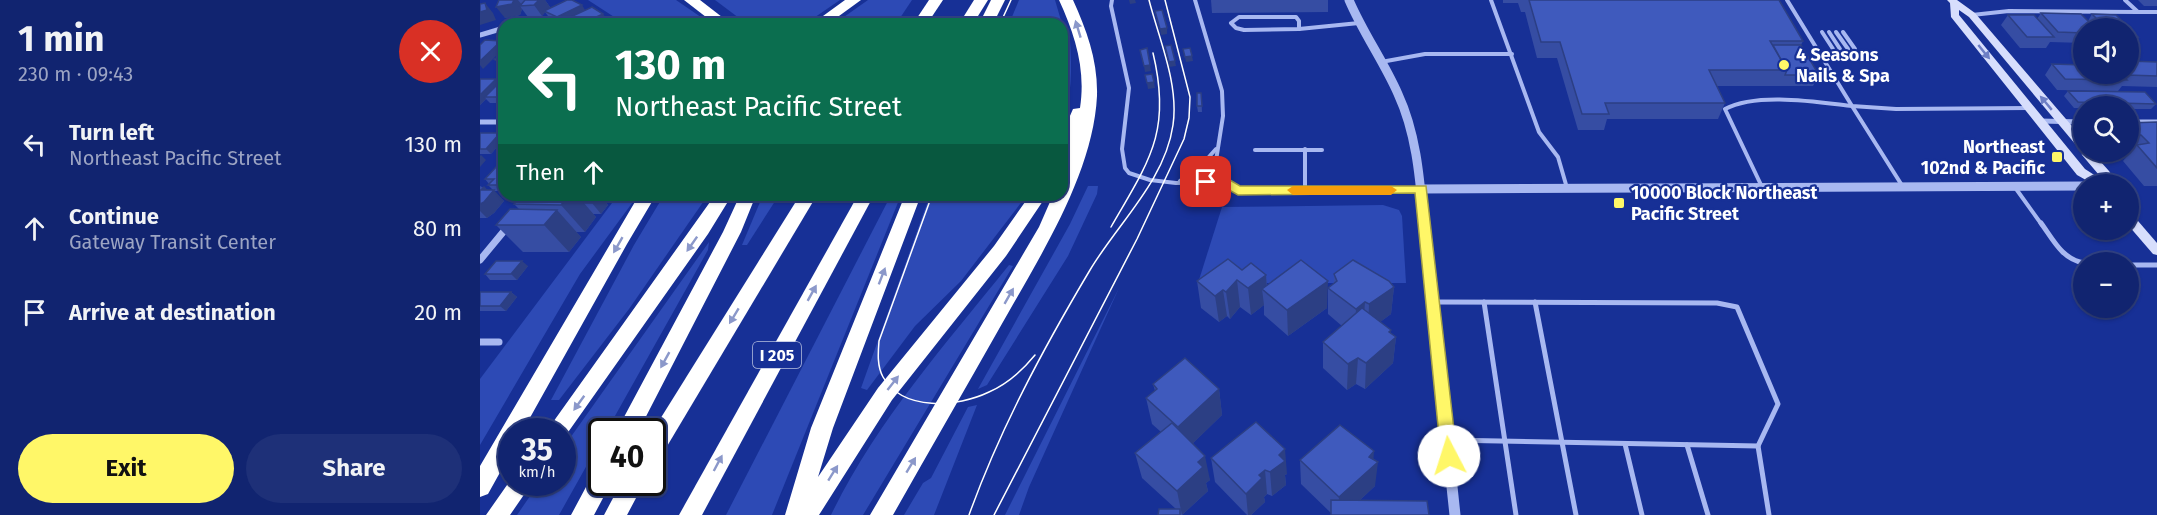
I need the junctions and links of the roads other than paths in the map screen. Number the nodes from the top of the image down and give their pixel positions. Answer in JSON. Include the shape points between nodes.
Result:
{"nodes":[{"id":1,"x":691,"y":0,"type":"edge"},
{"id":2,"x":854,"y":0,"type":"edge"},
{"id":3,"x":936,"y":0,"type":"edge"},
{"id":4,"x":981,"y":0,"type":"edge"},
{"id":5,"x":998,"y":0,"type":"edge"},
{"id":6,"x":1066,"y":0,"type":"edge"},
{"id":7,"x":1112,"y":0,"type":"edge"},
{"id":8,"x":1195,"y":0,"type":"edge"},
{"id":9,"x":1349,"y":0,"type":"edge"},
{"id":10,"x":1491,"y":0,"type":"edge"},
{"id":11,"x":1787,"y":0,"type":"edge"},
{"id":12,"x":2125,"y":0,"type":"edge"},
{"id":13,"x":1952,"y":2,"type":"edge"},
{"id":14,"x":2138,"y":12,"type":"junction"},
{"id":15,"x":2157,"y":12,"type":"edge"},
{"id":16,"x":1972,"y":15,"type":"junction"},
{"id":17,"x":716,"y":18,"type":"edge"},
{"id":18,"x":828,"y":18,"type":"edge"},
{"id":19,"x":924,"y":18,"type":"edge"},
{"id":20,"x":970,"y":18,"type":"edge"},
{"id":21,"x":989,"y":18,"type":"edge"},
{"id":22,"x":1359,"y":23,"type":"junction"},
{"id":23,"x":498,"y":30,"type":"edge"},
{"id":24,"x":1299,"y":30,"type":"junction"},
{"id":25,"x":1822,"y":32,"type":"dead end"},
{"id":26,"x":1829,"y":32,"type":"dead end"},
{"id":27,"x":1836,"y":32,"type":"dead end"},
{"id":28,"x":1843,"y":32,"type":"dead end"},
{"id":29,"x":480,"y":35,"type":"edge"},
{"id":30,"x":1833,"y":49,"type":"dead end"},
{"id":31,"x":1840,"y":49,"type":"dead end"},
{"id":32,"x":1848,"y":49,"type":"dead end"},
{"id":33,"x":1855,"y":49,"type":"dead end"},
{"id":34,"x":1512,"y":54,"type":"junction"},
{"id":35,"x":1086,"y":59,"type":"junction"},
{"id":36,"x":1381,"y":62,"type":"junction"},
{"id":37,"x":1852,"y":105,"type":"junction"},
{"id":38,"x":2029,"y":108,"type":"junction"},
{"id":39,"x":498,"y":121,"type":"edge"},
{"id":40,"x":2040,"y":121,"type":"junction"},
{"id":41,"x":2061,"y":121,"type":"junction"},
{"id":42,"x":480,"y":122,"type":"edge"},
{"id":43,"x":2073,"y":122,"type":"edge"},
{"id":44,"x":2139,"y":122,"type":"edge"},
{"id":45,"x":2157,"y":122,"type":"edge"},
{"id":46,"x":2073,"y":136,"type":"edge"},
{"id":47,"x":1068,"y":138,"type":"edge"},
{"id":48,"x":1216,"y":149,"type":"junction"},
{"id":49,"x":1305,"y":149,"type":"junction"},
{"id":50,"x":1255,"y":150,"type":"dead end"},
{"id":51,"x":1322,"y":150,"type":"dead end"},
{"id":52,"x":2095,"y":162,"type":"edge"},
{"id":53,"x":2084,"y":174,"type":"edge"},
{"id":54,"x":2105,"y":174,"type":"edge"},
{"id":55,"x":1068,"y":179,"type":"edge"},
{"id":56,"x":1179,"y":182,"type":"junction"},
{"id":57,"x":1225,"y":182,"type":"junction"},
{"id":58,"x":2014,"y":186,"type":"junction"},
{"id":59,"x":2073,"y":186,"type":"edge"},
{"id":60,"x":1903,"y":187,"type":"junction"},
{"id":61,"x":1762,"y":188,"type":"junction"},
{"id":62,"x":1421,"y":189,"type":"junction"},
{"id":63,"x":1567,"y":189,"type":"junction"},
{"id":64,"x":1238,"y":190,"type":"joint"},
{"id":65,"x":1305,"y":190,"type":"junction"},
{"id":66,"x":644,"y":201,"type":"edge"},
{"id":67,"x":720,"y":201,"type":"edge"},
{"id":68,"x":745,"y":201,"type":"edge"},
{"id":69,"x":805,"y":201,"type":"edge"},
{"id":70,"x":863,"y":201,"type":"edge"},
{"id":71,"x":911,"y":201,"type":"edge"},
{"id":72,"x":1035,"y":201,"type":"edge"},
{"id":73,"x":1059,"y":201,"type":"edge"},
{"id":74,"x":512,"y":222,"type":"edge"},
{"id":75,"x":2139,"y":230,"type":"edge"},
{"id":76,"x":2157,"y":251,"type":"edge"},
{"id":77,"x":480,"y":260,"type":"edge"},
{"id":78,"x":2073,"y":261,"type":"edge"},
{"id":79,"x":2139,"y":265,"type":"edge"},
{"id":80,"x":2157,"y":265,"type":"edge"},
{"id":81,"x":1433,"y":302,"type":"junction"},
{"id":82,"x":1484,"y":302,"type":"junction"},
{"id":83,"x":1535,"y":302,"type":"junction"},
{"id":84,"x":480,"y":342,"type":"edge"},
{"id":85,"x":499,"y":342,"type":"dead end"},
{"id":86,"x":567,"y":418,"type":"edge"},
{"id":87,"x":634,"y":418,"type":"edge"},
{"id":88,"x":666,"y":428,"type":"edge"},
{"id":89,"x":1447,"y":440,"type":"junction"},
{"id":90,"x":1505,"y":441,"type":"junction"},
{"id":91,"x":1562,"y":442,"type":"junction"},
{"id":92,"x":1625,"y":444,"type":"junction"},
{"id":93,"x":1687,"y":445,"type":"junction"},
{"id":94,"x":1758,"y":446,"type":"junction"},
{"id":95,"x":480,"y":486,"type":"edge"},
{"id":96,"x":511,"y":496,"type":"edge"},
{"id":97,"x":593,"y":496,"type":"edge"},
{"id":98,"x":626,"y":496,"type":"edge"},
{"id":99,"x":497,"y":515,"type":"edge"},
{"id":100,"x":582,"y":515,"type":"edge"},
{"id":101,"x":615,"y":515,"type":"edge"},
{"id":102,"x":690,"y":515,"type":"edge"},
{"id":103,"x":796,"y":515,"type":"edge"},
{"id":104,"x":806,"y":515,"type":"edge"},
{"id":105,"x":881,"y":515,"type":"edge"},
{"id":106,"x":1455,"y":515,"type":"edge"},
{"id":107,"x":1516,"y":515,"type":"edge"},
{"id":108,"x":1576,"y":515,"type":"edge"},
{"id":109,"x":1642,"y":515,"type":"edge"},
{"id":110,"x":1708,"y":515,"type":"edge"},
{"id":111,"x":1769,"y":515,"type":"edge"}],
"edges":[{"from":1,"to":17,"type":"highway"},
{"from":2,"to":18,"type":"highway"},
{"from":3,"to":19,"type":"highway"},
{"from":4,"to":20,"type":"highway"},
{"from":5,"to":21,"type":"highway"},
{"from":35,"to":6,"type":"highway","one_way":true},
{"from":7,"to":56,"type":"lane","via":[[1129,94],[1124,168],[1139,176]]},
{"from":8,"to":48,"type":"lane","via":[[1222,91],[1223,117]]},
{"from":9,"to":22,"type":"street"},
{"from":10,"to":34,"type":"lane"},
{"from":11,"to":37,"type":"lane"},
{"from":12,"to":14,"type":"lane"},
{"from":13,"to":16,"type":"main road"},
{"from":13,"to":38,"type":"main road","one_way":true,"via":[[1954,15]]},
{"from":14,"to":15,"type":"lane"},
{"from":14,"to":16,"type":"lane","via":[[2009,11]]},
{"from":41,"to":16,"type":"main road","one_way":true},
{"from":22,"to":24,"type":"lane"},
{"from":22,"to":36,"type":"street"},
{"from":23,"to":29,"type":"street"},
{"from":24,"to":24,"type":"lane","via":[[1244,30],[1231,23],[1239,17],[1296,17]]},
{"from":25,"to":30,"type":"lane"},
{"from":26,"to":31,"type":"lane"},
{"from":27,"to":32,"type":"lane"},
{"from":28,"to":33,"type":"lane"},
{"from":34,"to":36,"type":"lane","via":[[1425,54]]},
{"from":34,"to":63,"type":"lane","via":[[1539,132],[1558,157]]},
{"from":35,"to":47,"type":"highway","via":[[1078,110]]},
{"from":35,"to":55,"type":"highway","via":[[1090,81],[1088,118]]},
{"from":36,"to":62,"type":"street","via":[[1406,114]]},
{"from":37,"to":38,"type":"lane","via":[[1896,109]]},
{"from":37,"to":60,"type":"lane"},
{"from":37,"to":61,"type":"lane","via":[[1796,101],[1729,105],[1725,110]]},
{"from":38,"to":40,"type":"main road"},
{"from":39,"to":42,"type":"street"},
{"from":40,"to":41,"type":"street"},
{"from":40,"to":53,"type":"main road"},
{"from":41,"to":43,"type":"street"},
{"from":41,"to":46,"type":"main road"},
{"from":44,"to":45,"type":"street"},
{"from":48,"to":56,"type":"lane"},
{"from":48,"to":57,"type":"lane","via":[[1215,167]]},
{"from":49,"to":50,"type":"lane"},
{"from":49,"to":51,"type":"lane"},
{"from":49,"to":65,"type":"lane"},
{"from":52,"to":54,"type":"main road"},
{"from":56,"to":57,"type":"lane"},
{"from":57,"to":64,"type":"lane"},
{"from":58,"to":59,"type":"street"},
{"from":58,"to":60,"type":"street"},
{"from":58,"to":78,"type":"lane","via":[[2064,255]]},
{"from":60,"to":61,"type":"street"},
{"from":61,"to":63,"type":"street"},
{"from":62,"to":63,"type":"street"},
{"from":62,"to":65,"type":"street"},
{"from":62,"to":81,"type":"street"},
{"from":64,"to":65,"type":"street"},
{"from":66,"to":95,"type":"highway","one_way":true},
{"from":67,"to":86,"type":"highway","one_way":true},
{"from":68,"to":87,"type":"highway","one_way":true},
{"from":69,"to":88,"type":"highway","one_way":true},
{"from":102,"to":70,"type":"highway","number":"I 205","one_way":true},
{"from":103,"to":71,"type":"highway","one_way":true,"via":[[822,428]]},
{"from":104,"to":72,"type":"highway","one_way":true,"via":[[885,394]]},
{"from":105,"to":73,"type":"highway","one_way":true,"via":[[1048,227]]},
{"from":74,"to":77,"type":"street"},
{"from":75,"to":76,"type":"main road"},
{"from":79,"to":80,"type":"lane"},
{"from":81,"to":82,"type":"lane"},
{"from":81,"to":89,"type":"street"},
{"from":82,"to":83,"type":"lane"},
{"from":82,"to":90,"type":"lane"},
{"from":83,"to":91,"type":"lane"},
{"from":83,"to":94,"type":"lane","via":[[1717,303],[1737,307],[1778,404]]},
{"from":84,"to":85,"type":"street"},
{"from":89,"to":90,"type":"lane"},
{"from":89,"to":106,"type":"street"},
{"from":90,"to":91,"type":"lane"},
{"from":90,"to":107,"type":"lane"},
{"from":91,"to":92,"type":"lane"},
{"from":91,"to":108,"type":"lane"},
{"from":92,"to":93,"type":"lane"},
{"from":92,"to":109,"type":"lane"},
{"from":93,"to":94,"type":"lane"},
{"from":93,"to":110,"type":"lane"},
{"from":94,"to":111,"type":"lane"},
{"from":96,"to":99,"type":"highway"},
{"from":97,"to":100,"type":"highway"},
{"from":98,"to":101,"type":"highway"}]}
